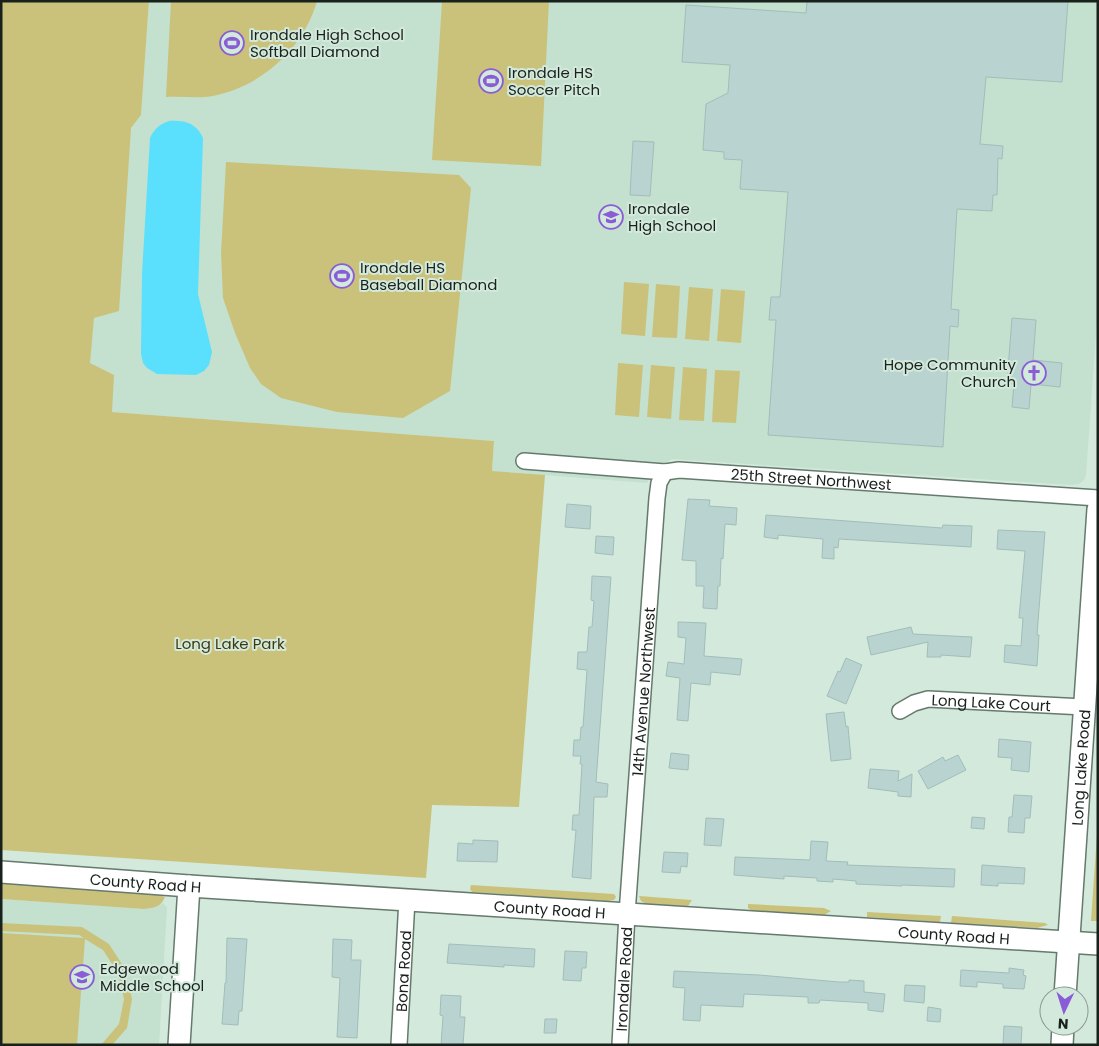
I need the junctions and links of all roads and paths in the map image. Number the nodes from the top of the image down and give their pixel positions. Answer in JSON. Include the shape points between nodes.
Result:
{"nodes":[{"id":1,"x":524,"y":462,"type":"dead end"},
{"id":2,"x":665,"y":472,"type":"junction"},
{"id":3,"x":1098,"y":498,"type":"edge"},
{"id":4,"x":1098,"y":509,"type":"edge"},
{"id":5,"x":1084,"y":707,"type":"junction"},
{"id":6,"x":900,"y":712,"type":"dead end"},
{"id":7,"x":1,"y":872,"type":"edge"},
{"id":8,"x":189,"y":886,"type":"junction"},
{"id":9,"x":407,"y":899,"type":"junction"},
{"id":10,"x":627,"y":914,"type":"junction"},
{"id":11,"x":1068,"y":942,"type":"junction"},
{"id":12,"x":1098,"y":944,"type":"edge"},
{"id":13,"x":1066,"y":986,"type":"edge"},
{"id":14,"x":179,"y":1045,"type":"edge"},
{"id":15,"x":399,"y":1045,"type":"edge"},
{"id":16,"x":620,"y":1045,"type":"edge"}],
"edges":[{"from":1,"to":2,"type":"street","name":"25th Street Northwest"},
{"from":2,"to":3,"type":"street","name":"25th Street Northwest","via":[[679,470]]},
{"from":2,"to":10,"type":"street","name":"14th Avenue Northwest","via":[[657,498]]},
{"from":4,"to":5,"type":"street","name":"Long Lake Road"},
{"from":5,"to":6,"type":"street","name":"Long Lake Court","via":[[928,699]]},
{"from":5,"to":11,"type":"street","name":"Long Lake Road"},
{"from":7,"to":8,"type":"street","name":"County Road H"},
{"from":8,"to":9,"type":"street","name":"County Road H"},
{"from":8,"to":14,"type":"street"},
{"from":9,"to":10,"type":"street","name":"County Road H"},
{"from":9,"to":15,"type":"street","name":"Bona Road"},
{"from":10,"to":11,"type":"street","name":"County Road H"},
{"from":10,"to":16,"type":"street","name":"Irondale Road"},
{"from":11,"to":12,"type":"street","name":"County Road H"},
{"from":11,"to":13,"type":"street","name":"Long Lake Road"}]}
